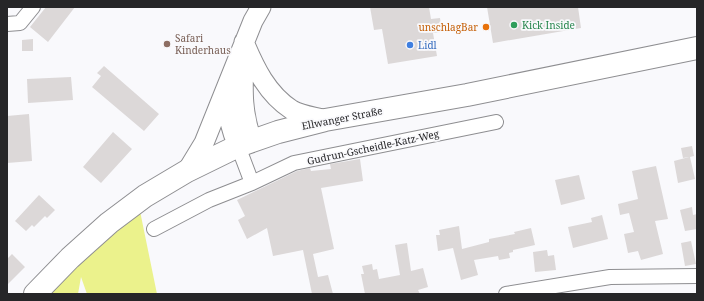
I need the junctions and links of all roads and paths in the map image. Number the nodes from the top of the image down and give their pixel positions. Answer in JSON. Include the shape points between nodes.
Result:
{"nodes":[{"id":1,"x":32,"y":7,"type":"edge"},
{"id":2,"x":261,"y":7,"type":"edge"},
{"id":3,"x":7,"y":24,"type":"edge"},
{"id":4,"x":244,"y":42,"type":"junction"},
{"id":5,"x":697,"y":48,"type":"edge"},
{"id":6,"x":232,"y":71,"type":"junction"},
{"id":7,"x":325,"y":120,"type":"junction"},
{"id":8,"x":496,"y":122,"type":"dead end"},
{"id":9,"x":245,"y":144,"type":"junction"},
{"id":10,"x":186,"y":171,"type":"junction"},
{"id":11,"x":252,"y":183,"type":"junction"},
{"id":12,"x":154,"y":229,"type":"dead end"},
{"id":13,"x":697,"y":276,"type":"edge"},
{"id":14,"x":571,"y":288,"type":"edge"},
{"id":15,"x":35,"y":294,"type":"edge"},
{"id":16,"x":506,"y":294,"type":"edge"}],
"edges":[{"from":1,"to":3,"type":"street","via":[[20,23]]},
{"from":2,"to":4,"type":"main road"},
{"from":4,"to":6,"type":"main road"},
{"from":4,"to":7,"type":"main road","via":[[257,72],[274,95],[293,110]]},
{"from":4,"to":9,"type":"main road","via":[[242,90]]},
{"from":5,"to":7,"type":"main road","name":"Ellwanger Straße","via":[[467,95]]},
{"from":6,"to":9,"type":"main road","via":[[227,96],[229,125]]},
{"from":6,"to":10,"type":"main road","via":[[204,143]]},
{"from":7,"to":9,"type":"main road","name":"Ellwanger Straße","via":[[278,132]]},
{"from":8,"to":11,"type":"street","name":"Gudrun-Gscheidle-Katz-Weg","via":[[294,163]]},
{"from":9,"to":10,"type":"main road","name":"Ellwanger Straße"},
{"from":9,"to":11,"type":"street"},
{"from":10,"to":15,"type":"main road","name":"Ellwanger Straße","via":[[145,196],[109,223]]},
{"from":11,"to":12,"type":"street","name":"Gudrun-Gscheidle-Katz-Weg","via":[[209,200]]},
{"from":13,"to":14,"type":"street","via":[[610,277]]},
{"from":14,"to":16,"type":"street"}]}
